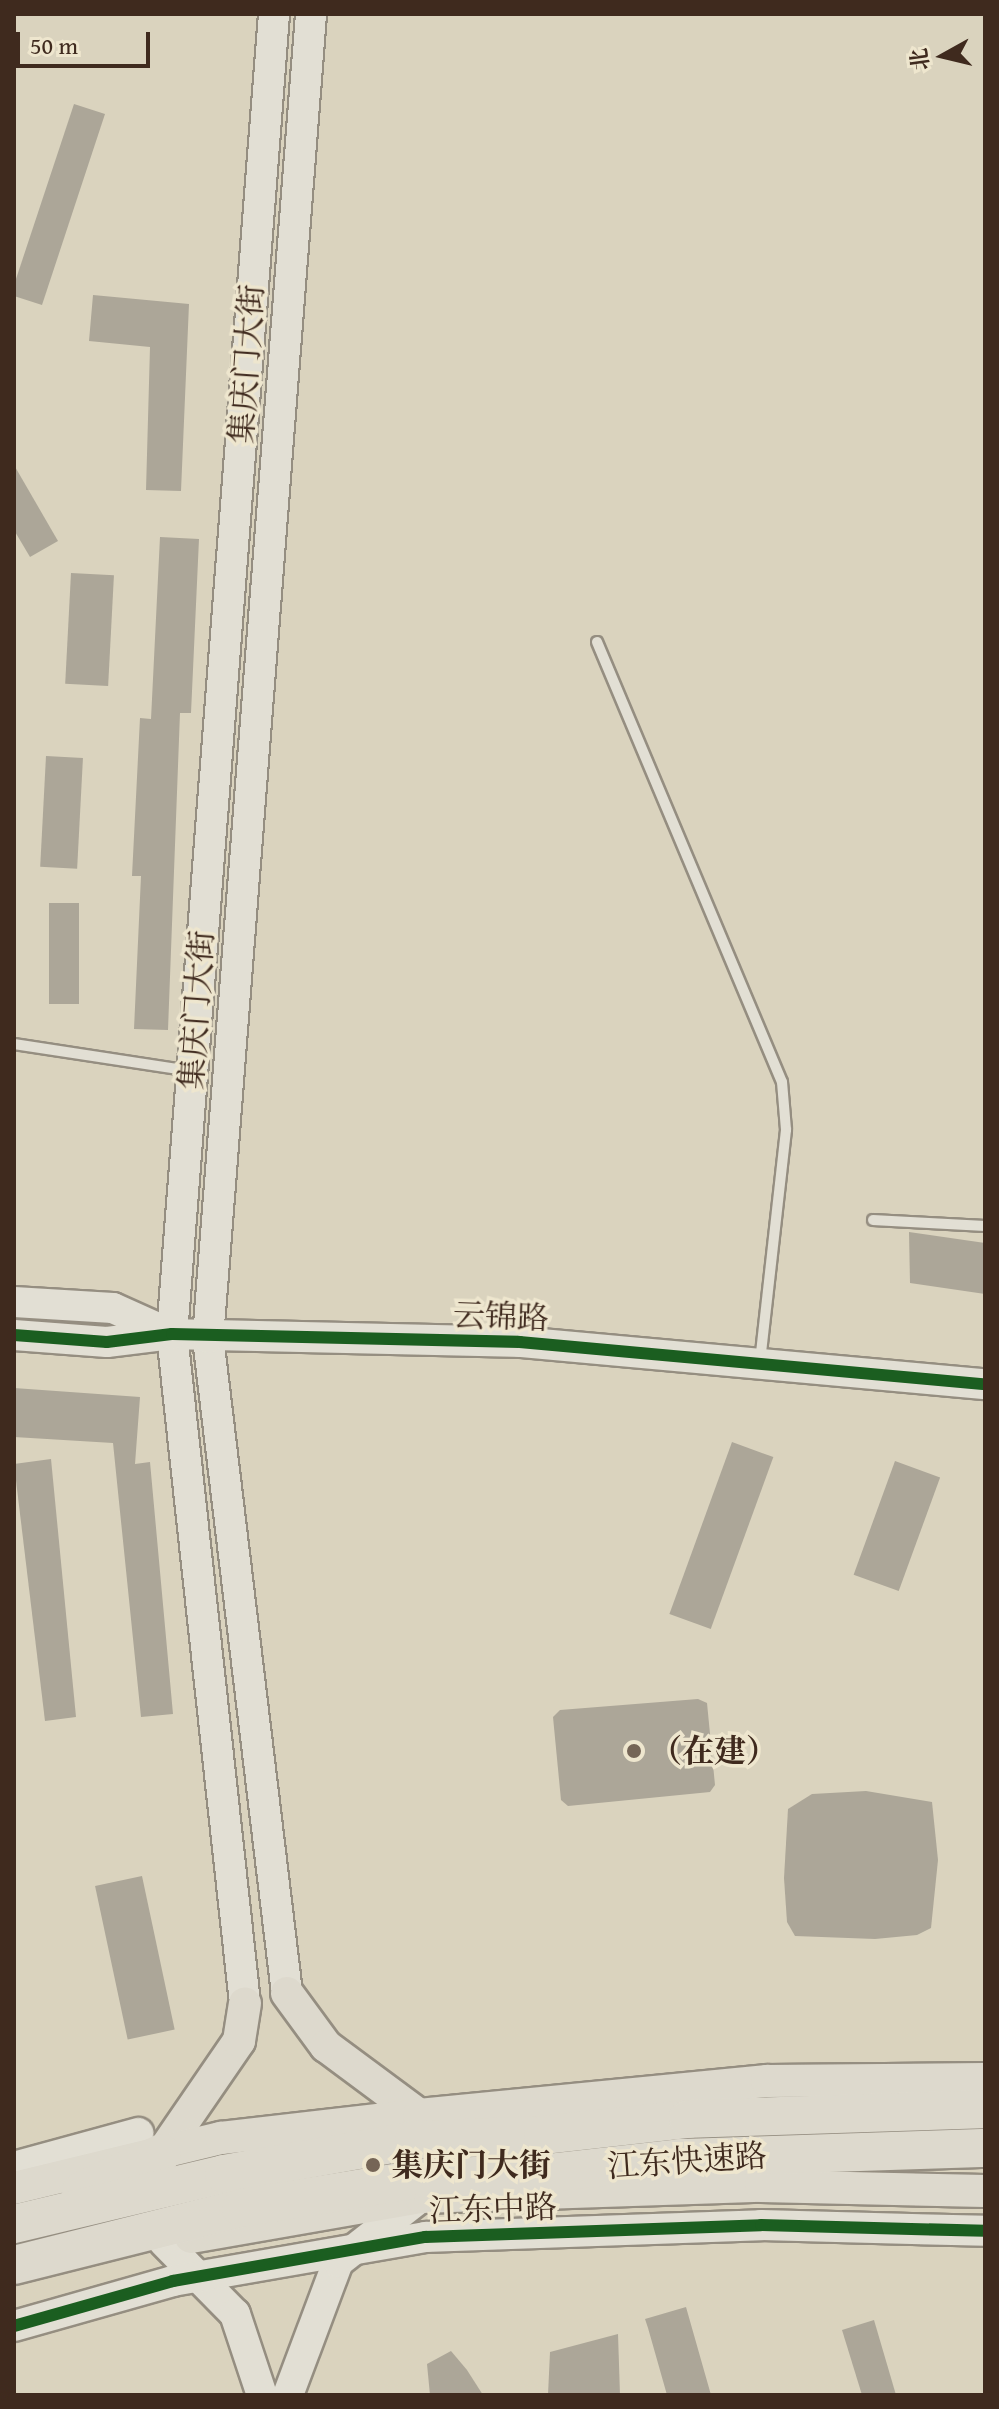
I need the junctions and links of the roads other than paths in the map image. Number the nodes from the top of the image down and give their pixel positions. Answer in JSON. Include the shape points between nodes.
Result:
{"nodes":[{"id":1,"x":274,"y":14,"type":"edge"},
{"id":2,"x":311,"y":14,"type":"edge"},
{"id":3,"x":597,"y":642,"type":"dead end"},
{"id":4,"x":14,"y":1044,"type":"edge"},
{"id":5,"x":193,"y":1072,"type":"junction"},
{"id":6,"x":873,"y":1220,"type":"dead end"},
{"id":7,"x":985,"y":1226,"type":"edge"},
{"id":8,"x":14,"y":1302,"type":"edge"},
{"id":9,"x":172,"y":1334,"type":"junction"},
{"id":10,"x":14,"y":1335,"type":"edge"},
{"id":11,"x":208,"y":1338,"type":"junction"},
{"id":12,"x":760,"y":1362,"type":"junction"},
{"id":13,"x":985,"y":1384,"type":"edge"},
{"id":14,"x":287,"y":1993,"type":"joint"},
{"id":15,"x":245,"y":2003,"type":"joint"},
{"id":16,"x":985,"y":2079,"type":"edge"},
{"id":17,"x":985,"y":2109,"type":"edge"},
{"id":18,"x":419,"y":2115,"type":"junction"},
{"id":19,"x":150,"y":2143,"type":"junction"},
{"id":20,"x":985,"y":2148,"type":"edge"},
{"id":21,"x":14,"y":2167,"type":"edge"},
{"id":22,"x":14,"y":2188,"type":"edge"},
{"id":23,"x":985,"y":2191,"type":"edge"},
{"id":24,"x":421,"y":2197,"type":"junction"},
{"id":25,"x":14,"y":2224,"type":"edge"},
{"id":26,"x":985,"y":2231,"type":"edge"},
{"id":27,"x":164,"y":2242,"type":"junction"},
{"id":28,"x":358,"y":2248,"type":"junction"},
{"id":29,"x":16,"y":2271,"type":"edge"},
{"id":30,"x":197,"y":2276,"type":"junction"},
{"id":31,"x":14,"y":2326,"type":"edge"},
{"id":32,"x":279,"y":2394,"type":"edge"}],
"edges":[{"from":1,"to":5,"type":"main road","name":"集庆门大街"},
{"from":2,"to":11,"type":"main road","name":"集庆门大街"},
{"from":3,"to":12,"type":"lane","via":[[782,1082],[786,1130]]},
{"from":4,"to":5,"type":"lane"},
{"from":5,"to":9,"type":"main road","name":"集庆门大街"},
{"from":6,"to":7,"type":"lane"},
{"from":8,"to":9,"type":"main road","name":"云锦路","via":[[113,1308]]},
{"from":9,"to":10,"type":"main road","name":"云锦路","via":[[107,1342]]},
{"from":9,"to":11,"type":"main road","name":"云锦路"},
{"from":9,"to":15,"type":"main road","name":"集庆门大街"},
{"from":11,"to":12,"type":"main road","name":"云锦路","via":[[520,1342]]},
{"from":11,"to":14,"type":"main road","name":"集庆门大街"},
{"from":12,"to":13,"type":"main road","name":"云锦路"},
{"from":14,"to":18,"type":"main road","via":[[326,2046]]},
{"from":15,"to":19,"type":"main road","via":[[239,2041]]},
{"from":16,"to":18,"type":"main road","via":[[767,2081]]},
{"from":17,"to":25,"type":"highway","name":"江东快速路","via":[[688,2119],[543,2135],[414,2140],[224,2174]]},
{"from":18,"to":19,"type":"main road"},
{"from":19,"to":21,"type":"main road"},
{"from":19,"to":22,"type":"main road"},
{"from":19,"to":25,"type":"highway"},
{"from":20,"to":29,"type":"highway","name":"江东快速路","via":[[680,2158],[549,2173],[424,2178],[241,2208]]},
{"from":23,"to":24,"type":"main road","name":"江东中路","via":[[761,2186]]},
{"from":24,"to":27,"type":"main road","name":"江东中路"},
{"from":24,"to":28,"type":"main road"},
{"from":26,"to":28,"type":"main road","name":"江东中路","via":[[761,2225],[425,2237]]},
{"from":27,"to":29,"type":"highway"},
{"from":27,"to":30,"type":"main road"},
{"from":28,"to":30,"type":"main road","name":"江东中路"},
{"from":28,"to":32,"type":"main road","via":[[338,2262]]},
{"from":30,"to":31,"type":"main road","name":"江东中路"},
{"from":30,"to":32,"type":"main road","via":[[235,2314]]}]}
